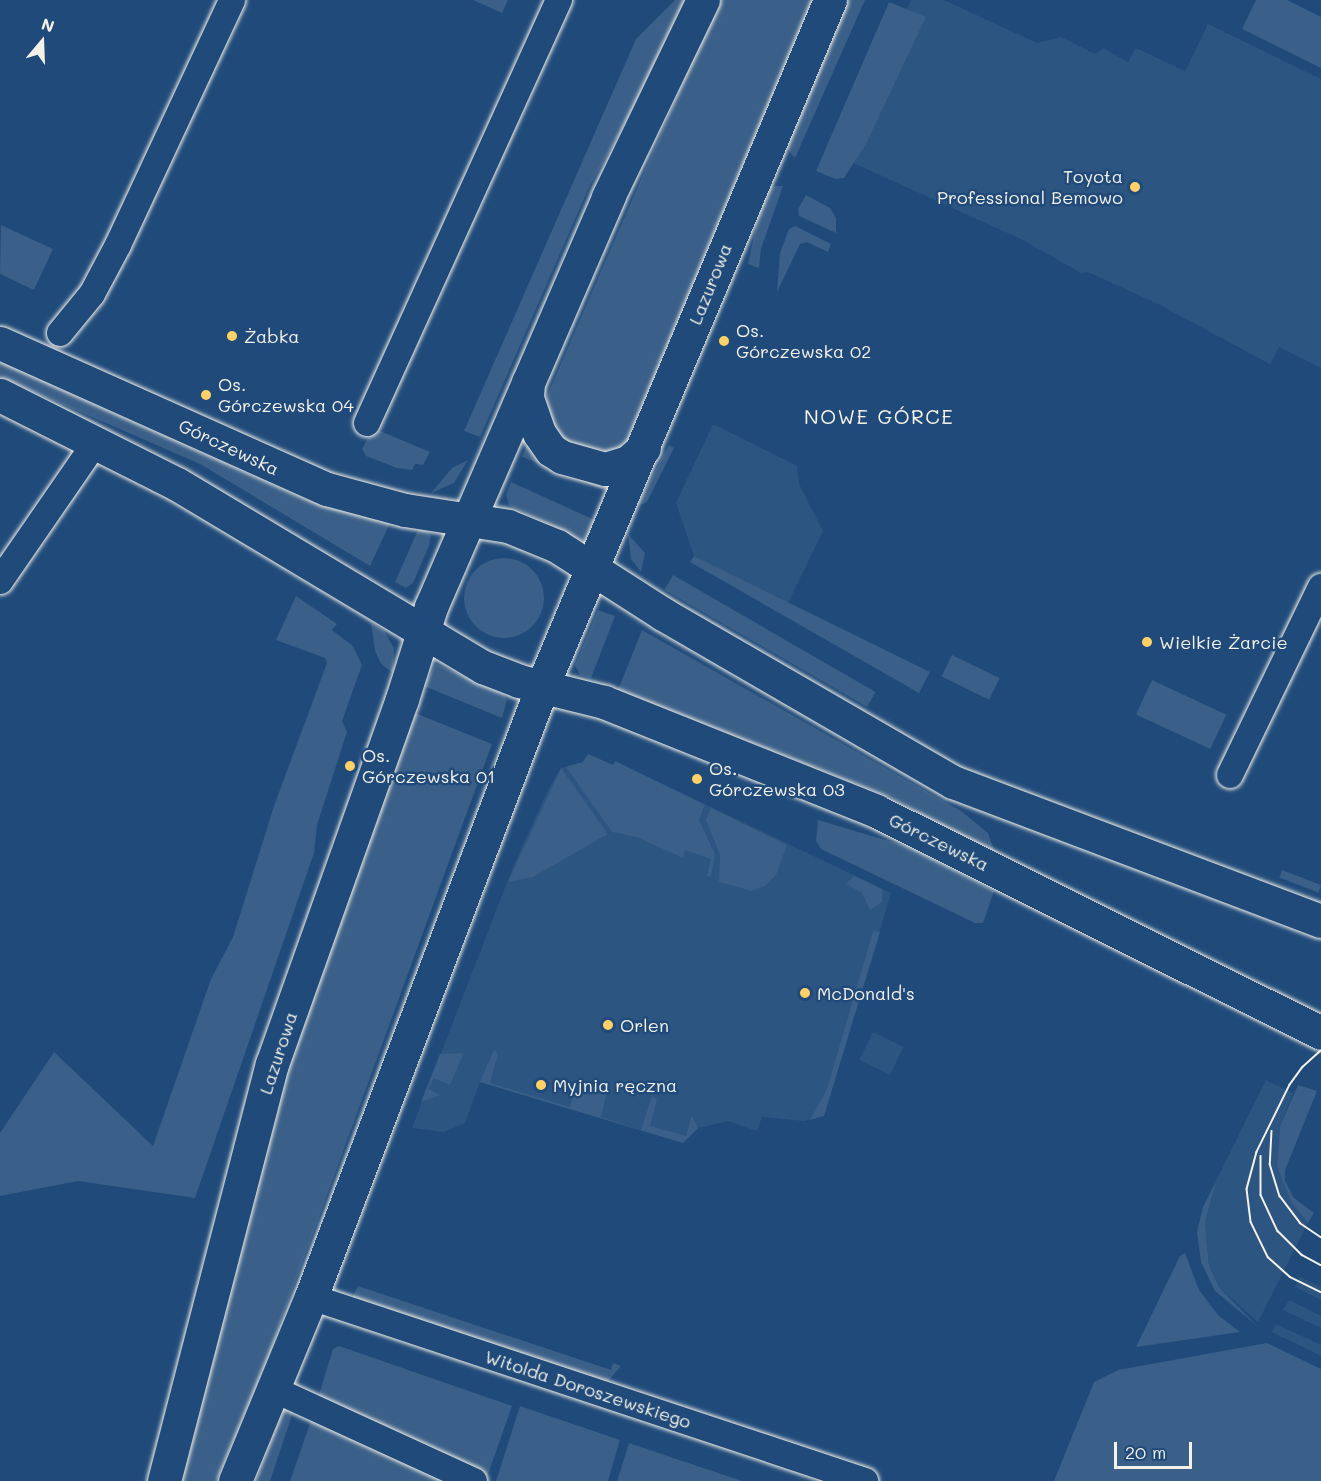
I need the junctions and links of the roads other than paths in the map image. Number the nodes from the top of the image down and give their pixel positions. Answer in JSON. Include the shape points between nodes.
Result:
{"nodes":[{"id":1,"x":232,"y":0,"type":"edge"},
{"id":2,"x":560,"y":0,"type":"edge"},
{"id":3,"x":703,"y":0,"type":"edge"},
{"id":4,"x":830,"y":0,"type":"edge"},
{"id":5,"x":60,"y":333,"type":"dead end"},
{"id":6,"x":0,"y":343,"type":"edge"},
{"id":7,"x":528,"y":382,"type":"junction"},
{"id":8,"x":0,"y":395,"type":"edge"},
{"id":9,"x":368,"y":423,"type":"dead end"},
{"id":10,"x":96,"y":442,"type":"junction"},
{"id":11,"x":644,"y":448,"type":"junction"},
{"id":12,"x":468,"y":518,"type":"junction"},
{"id":13,"x":594,"y":569,"type":"junction"},
{"id":14,"x":0,"y":581,"type":"edge"},
{"id":15,"x":1321,"y":587,"type":"edge"},
{"id":16,"x":423,"y":634,"type":"junction"},
{"id":17,"x":542,"y":687,"type":"junction"},
{"id":18,"x":1230,"y":775,"type":"dead end"},
{"id":19,"x":1321,"y":921,"type":"edge"},
{"id":20,"x":1321,"y":1033,"type":"edge"},
{"id":21,"x":311,"y":1297,"type":"junction"},
{"id":22,"x":273,"y":1389,"type":"junction"},
{"id":23,"x":164,"y":1481,"type":"edge"},
{"id":24,"x":235,"y":1481,"type":"edge"},
{"id":25,"x":474,"y":1481,"type":"edge"},
{"id":26,"x":864,"y":1481,"type":"edge"}],
"edges":[{"from":1,"to":5,"type":"street","via":[[118,245],[92,294]]},
{"from":2,"to":9,"type":"street"},
{"from":3,"to":7,"type":"main road","via":[[608,197]]},
{"from":4,"to":11,"type":"main road","name":"Lazurowa","via":[[760,160]]},
{"from":6,"to":12,"type":"main road","name":"Górczewska","via":[[327,489],[405,510]]},
{"from":7,"to":11,"type":"main road","via":[[527,398],[539,433],[562,457],[605,469],[628,462]]},
{"from":7,"to":12,"type":"main road"},
{"from":8,"to":10,"type":"main road"},
{"from":10,"to":14,"type":"street"},
{"from":10,"to":16,"type":"main road","via":[[177,484]]},
{"from":11,"to":13,"type":"main road","name":"Lazurowa"},
{"from":12,"to":13,"type":"main road","name":"Górczewska","via":[[508,526],[557,546]]},
{"from":12,"to":16,"type":"main road","name":"Lazurowa"},
{"from":13,"to":17,"type":"main road","name":"Lazurowa"},
{"from":13,"to":19,"type":"main road","via":[[683,626],[953,782]]},
{"from":15,"to":18,"type":"street"},
{"from":16,"to":17,"type":"main road","name":"Górczewska","via":[[483,667]]},
{"from":16,"to":23,"type":"main road","name":"Lazurowa","via":[[272,1064]]},
{"from":17,"to":20,"type":"main road","name":"Górczewska","via":[[604,702],[876,811]]},
{"from":17,"to":21,"type":"main road"},
{"from":21,"to":22,"type":"main road"},
{"from":21,"to":26,"type":"street","name":"Witolda Doroszewskiego"},
{"from":22,"to":24,"type":"main road"},
{"from":22,"to":25,"type":"street"}]}
